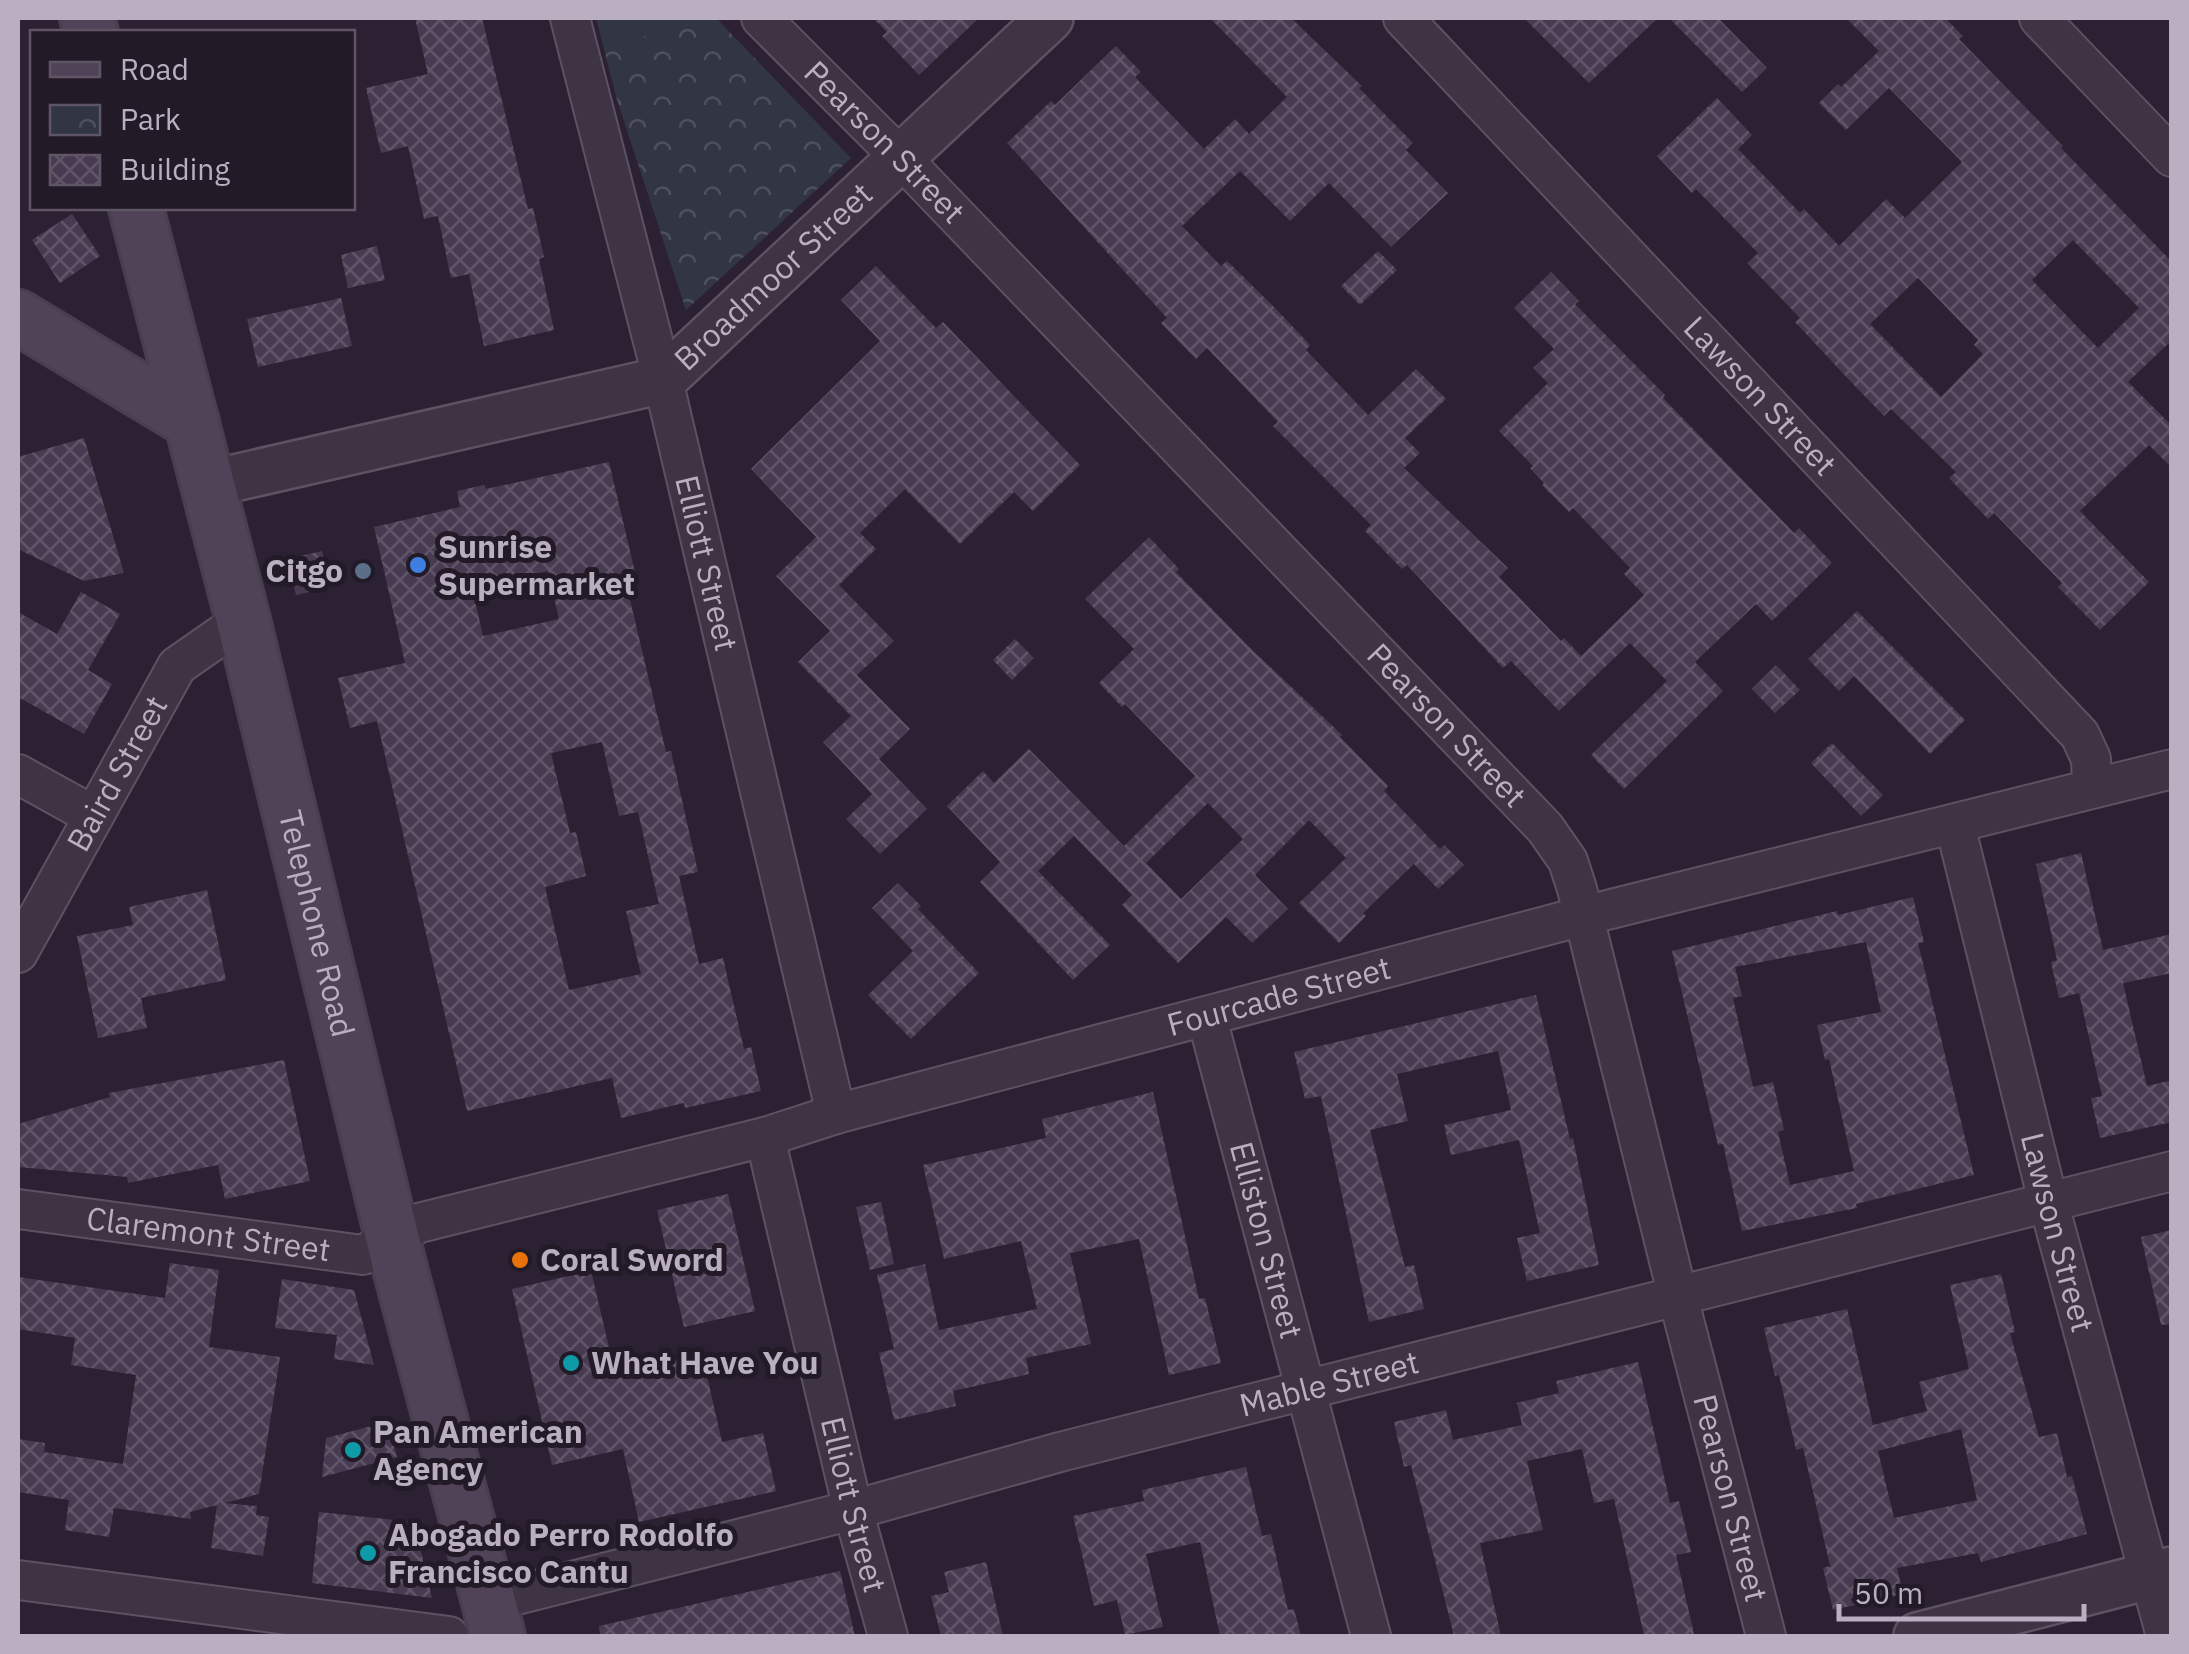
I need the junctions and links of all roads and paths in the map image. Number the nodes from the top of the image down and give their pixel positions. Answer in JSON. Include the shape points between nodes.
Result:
{"nodes":[{"id":1,"x":570,"y":18,"type":"edge"},
{"id":2,"x":761,"y":18,"type":"edge"},
{"id":3,"x":1050,"y":18,"type":"edge"},
{"id":4,"x":1403,"y":18,"type":"edge"},
{"id":5,"x":2039,"y":18,"type":"edge"},
{"id":6,"x":2172,"y":157,"type":"edge"},
{"id":7,"x":901,"y":158,"type":"junction"},
{"id":8,"x":137,"y":210,"type":"edge"},
{"id":9,"x":18,"y":317,"type":"edge"},
{"id":10,"x":662,"y":380,"type":"junction"},
{"id":11,"x":192,"y":422,"type":"junction"},
{"id":12,"x":208,"y":484,"type":"junction"},
{"id":13,"x":243,"y":620,"type":"junction"},
{"id":14,"x":2172,"y":769,"type":"edge"},
{"id":15,"x":18,"y":774,"type":"edge"},
{"id":16,"x":2092,"y":788,"type":"junction"},
{"id":17,"x":94,"y":816,"type":"junction"},
{"id":18,"x":1955,"y":825,"type":"junction"},
{"id":19,"x":1583,"y":916,"type":"junction"},
{"id":20,"x":18,"y":952,"type":"edge"},
{"id":21,"x":1207,"y":1018,"type":"junction"},
{"id":22,"x":836,"y":1114,"type":"junction"},
{"id":23,"x":765,"y":1138,"type":"junction"},
{"id":24,"x":2172,"y":1170,"type":"edge"},
{"id":25,"x":2048,"y":1201,"type":"junction"},
{"id":26,"x":18,"y":1209,"type":"edge"},
{"id":27,"x":394,"y":1237,"type":"junction"},
{"id":28,"x":1678,"y":1297,"type":"junction"},
{"id":29,"x":1306,"y":1390,"type":"junction"},
{"id":30,"x":854,"y":1510,"type":"junction"},
{"id":31,"x":2161,"y":1572,"type":"edge"},
{"id":32,"x":18,"y":1580,"type":"edge"},
{"id":33,"x":493,"y":1619,"type":"edge"},
{"id":34,"x":449,"y":1636,"type":"edge"},
{"id":35,"x":888,"y":1636,"type":"edge"},
{"id":36,"x":1370,"y":1636,"type":"edge"},
{"id":37,"x":1766,"y":1636,"type":"edge"},
{"id":38,"x":1917,"y":1636,"type":"edge"},
{"id":39,"x":2166,"y":1636,"type":"edge"}],
"edges":[{"from":1,"to":10,"type":"street","name":"Elliott Street"},
{"from":2,"to":7,"type":"street","name":"Pearson Street"},
{"from":3,"to":7,"type":"street","name":"Broadmoor Street"},
{"from":4,"to":16,"type":"street","name":"Lawson Street","via":[[2080,734],[2091,759]]},
{"from":5,"to":6,"type":"street"},
{"from":7,"to":10,"type":"street","name":"Broadmoor Street"},
{"from":7,"to":19,"type":"street","name":"Pearson Street","via":[[1544,828],[1568,860]]},
{"from":8,"to":11,"type":"main road","name":"Telephone Road"},
{"from":9,"to":11,"type":"main road"},
{"from":10,"to":12,"type":"street","name":"Broadmoor Street"},
{"from":10,"to":22,"type":"street","name":"Elliott Street"},
{"from":11,"to":12,"type":"main road","name":"Telephone Road"},
{"from":12,"to":13,"type":"main road","name":"Telephone Road"},
{"from":13,"to":17,"type":"street","name":"Baird Street","via":[[176,666]]},
{"from":13,"to":27,"type":"main road","name":"Telephone Road"},
{"from":14,"to":16,"type":"street","name":"Fourcade Street"},
{"from":15,"to":17,"type":"street"},
{"from":16,"to":18,"type":"street","name":"Fourcade Street"},
{"from":17,"to":20,"type":"street","name":"Baird Street"},
{"from":18,"to":19,"type":"street","name":"Fourcade Street"},
{"from":18,"to":25,"type":"street","name":"Lawson Street"},
{"from":19,"to":21,"type":"street","name":"Fourcade Street"},
{"from":19,"to":28,"type":"street","name":"Pearson Street"},
{"from":21,"to":22,"type":"street","name":"Fourcade Street"},
{"from":21,"to":29,"type":"street","name":"Elliston Street"},
{"from":22,"to":23,"type":"street","name":"Fourcade Street"},
{"from":23,"to":27,"type":"street","name":"Fourcade Street","via":[[419,1223]]},
{"from":23,"to":30,"type":"street","name":"Elliott Street"},
{"from":24,"to":25,"type":"street","name":"Mable Street"},
{"from":25,"to":28,"type":"street","name":"Mable Street"},
{"from":25,"to":31,"type":"street","name":"Lawson Street"},
{"from":26,"to":27,"type":"street","name":"Claremont Street","via":[[363,1255]]},
{"from":27,"to":33,"type":"main road","name":"Telephone Road"},
{"from":28,"to":29,"type":"street","name":"Mable Street"},
{"from":28,"to":37,"type":"street","name":"Pearson Street"},
{"from":29,"to":30,"type":"street","name":"Mable Street"},
{"from":29,"to":36,"type":"street","name":"Elliston Street"},
{"from":30,"to":33,"type":"street","name":"Mable Street"},
{"from":30,"to":35,"type":"street","name":"Elliott Street"},
{"from":31,"to":38,"type":"street"},
{"from":31,"to":39,"type":"street","name":"Lawson Street"},
{"from":32,"to":34,"type":"street"}]}
